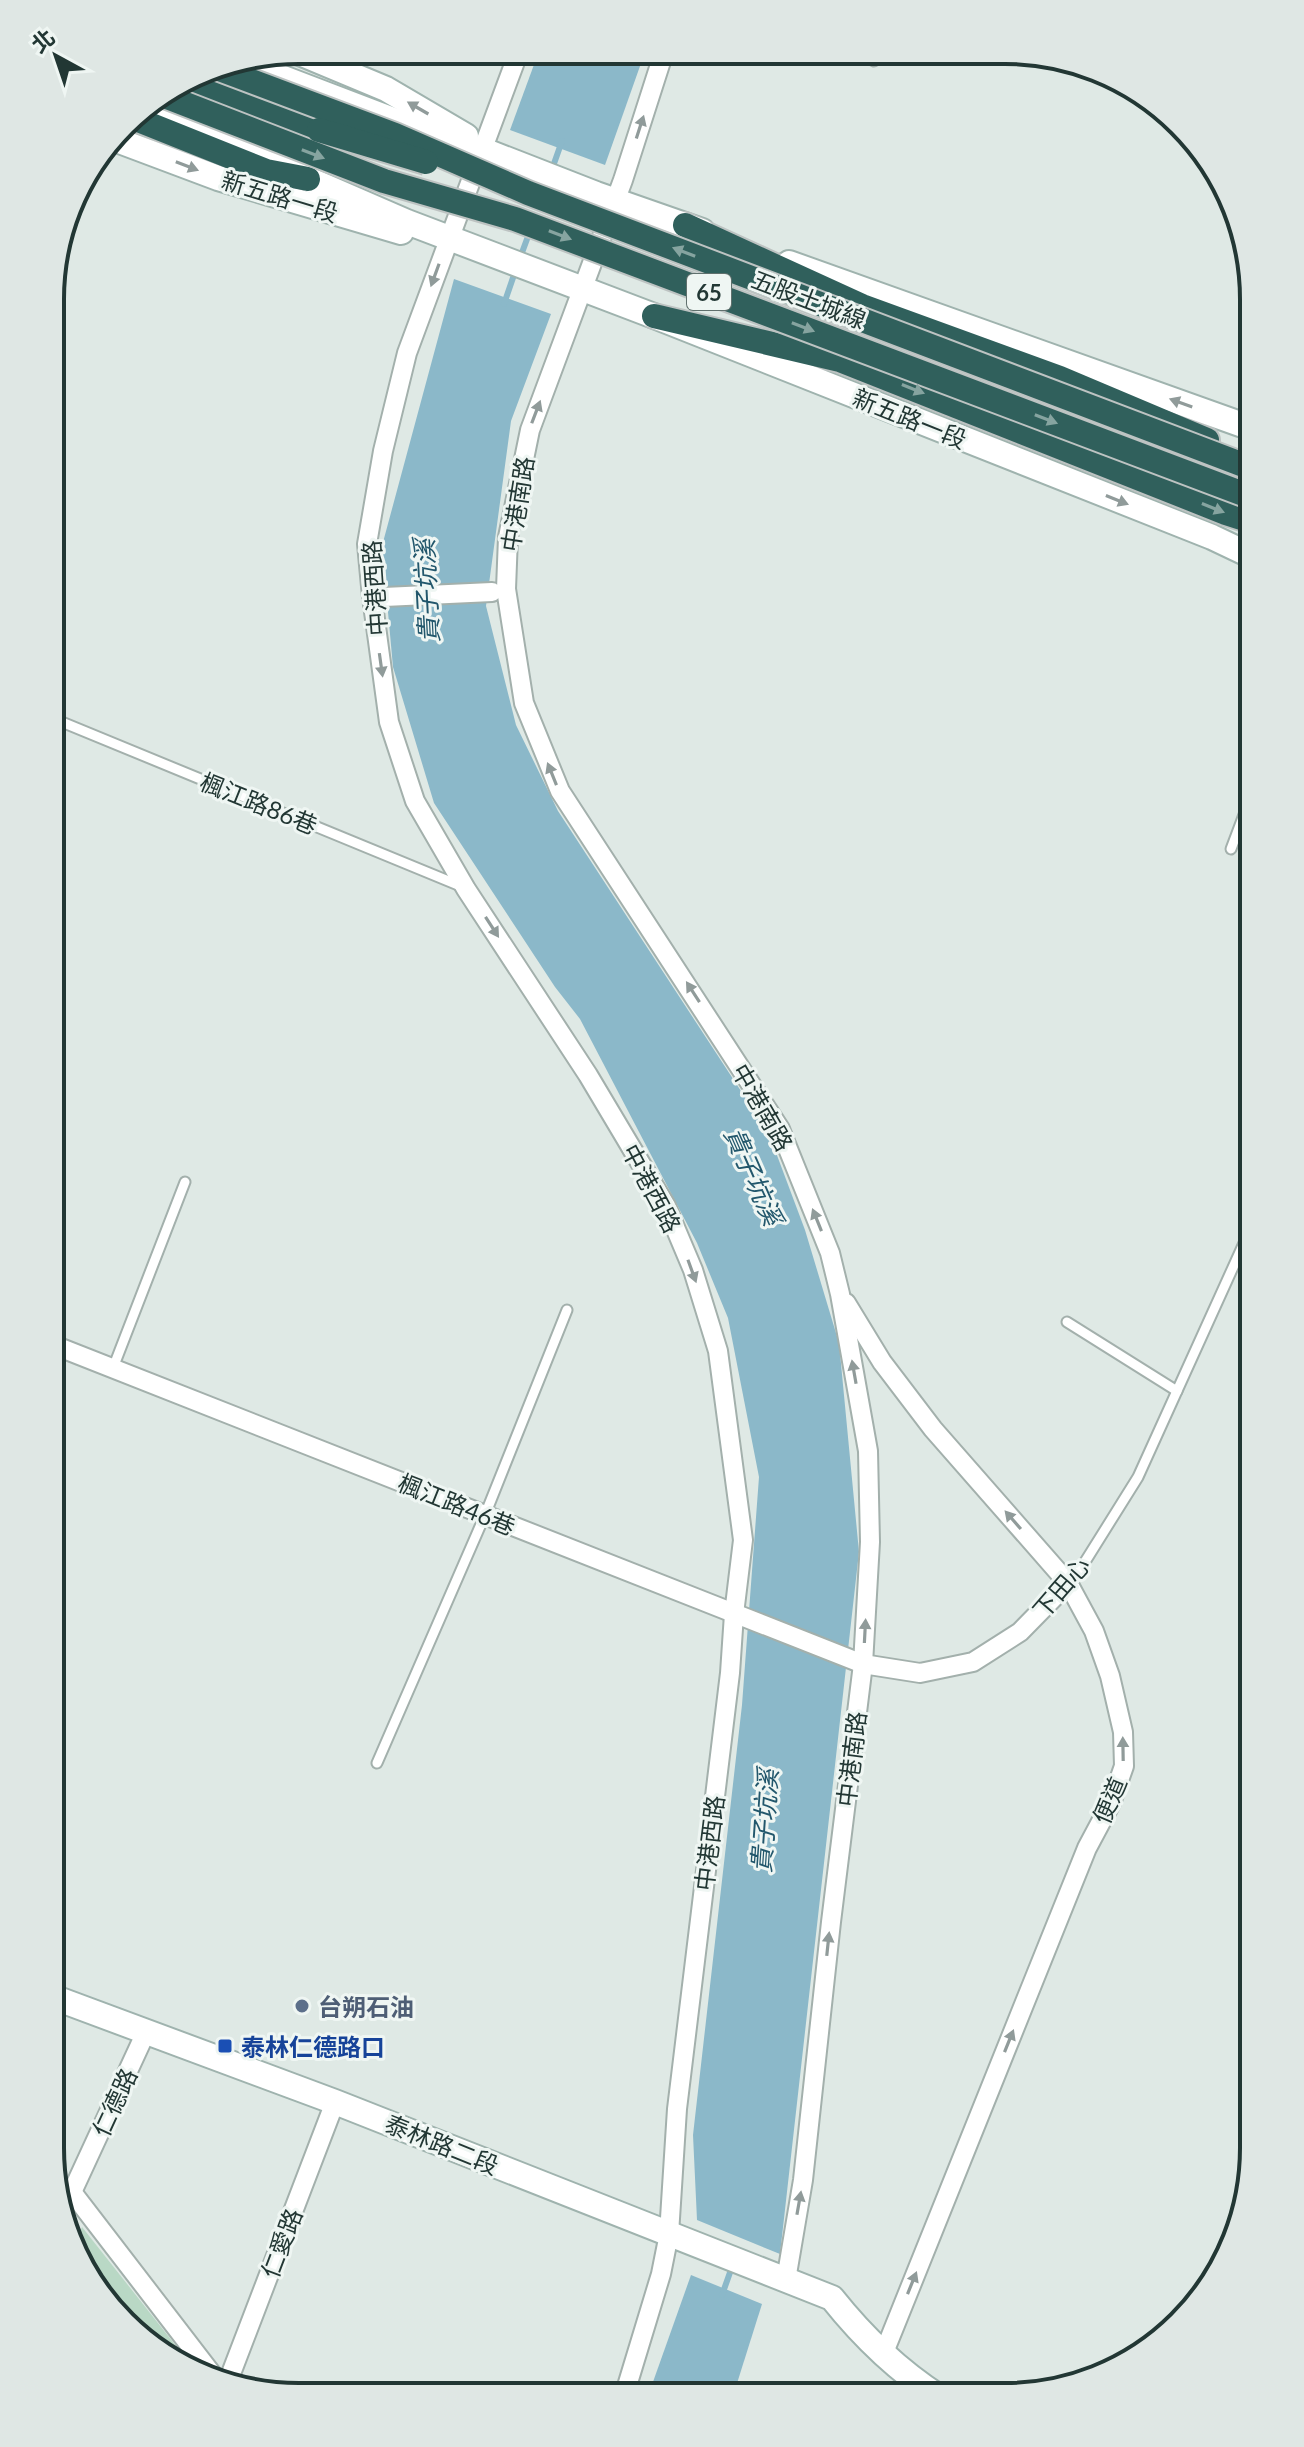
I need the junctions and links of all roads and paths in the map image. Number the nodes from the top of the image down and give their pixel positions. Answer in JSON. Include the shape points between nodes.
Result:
{"nodes":[{"id":1,"x":659,"y":64,"type":"edge"},
{"id":2,"x":328,"y":65,"type":"edge"},
{"id":3,"x":516,"y":65,"type":"edge"},
{"id":4,"x":258,"y":68,"type":"edge"},
{"id":5,"x":232,"y":74,"type":"edge"},
{"id":6,"x":200,"y":86,"type":"edge"},
{"id":7,"x":176,"y":100,"type":"edge"},
{"id":8,"x":162,"y":109,"type":"edge"},
{"id":9,"x":144,"y":122,"type":"edge"},
{"id":10,"x":319,"y":130,"type":"junction"},
{"id":11,"x":124,"y":143,"type":"edge"},
{"id":12,"x":493,"y":154,"type":"junction"},
{"id":13,"x":308,"y":179,"type":"junction"},
{"id":14,"x":528,"y":193,"type":"junction"},
{"id":15,"x":606,"y":198,"type":"junction"},
{"id":16,"x":515,"y":219,"type":"junction"},
{"id":17,"x":685,"y":225,"type":"junction"},
{"id":18,"x":459,"y":242,"type":"junction"},
{"id":19,"x":574,"y":286,"type":"junction"},
{"id":20,"x":654,"y":316,"type":"junction"},
{"id":21,"x":1240,"y":424,"type":"edge"},
{"id":22,"x":1240,"y":453,"type":"edge"},
{"id":23,"x":1240,"y":464,"type":"edge"},
{"id":24,"x":1240,"y":493,"type":"edge"},
{"id":25,"x":1240,"y":517,"type":"edge"},
{"id":26,"x":1240,"y":551,"type":"edge"},
{"id":27,"x":499,"y":590,"type":"junction"},
{"id":28,"x":378,"y":597,"type":"junction"},
{"id":29,"x":64,"y":723,"type":"edge"},
{"id":30,"x":1240,"y":826,"type":"edge"},
{"id":31,"x":1231,"y":849,"type":"dead end"},
{"id":32,"x":466,"y":889,"type":"junction"},
{"id":33,"x":185,"y":1182,"type":"dead end"},
{"id":34,"x":1239,"y":1253,"type":"edge"},
{"id":35,"x":840,"y":1294,"type":"junction"},
{"id":36,"x":567,"y":1310,"type":"dead end"},
{"id":37,"x":1067,"y":1322,"type":"dead end"},
{"id":38,"x":64,"y":1349,"type":"edge"},
{"id":39,"x":113,"y":1368,"type":"junction"},
{"id":40,"x":1177,"y":1391,"type":"junction"},
{"id":41,"x":485,"y":1515,"type":"junction"},
{"id":42,"x":1068,"y":1583,"type":"junction"},
{"id":43,"x":740,"y":1616,"type":"junction"},
{"id":44,"x":857,"y":1662,"type":"junction"},
{"id":45,"x":377,"y":1763,"type":"dead end"},
{"id":46,"x":64,"y":2001,"type":"edge"},
{"id":47,"x":146,"y":2032,"type":"junction"},
{"id":48,"x":335,"y":2102,"type":"junction"},
{"id":49,"x":72,"y":2192,"type":"junction"},
{"id":50,"x":70,"y":2197,"type":"edge"},
{"id":51,"x":679,"y":2238,"type":"junction"},
{"id":52,"x":780,"y":2278,"type":"junction"},
{"id":53,"x":883,"y":2355,"type":"junction"},
{"id":54,"x":202,"y":2361,"type":"edge"},
{"id":55,"x":231,"y":2373,"type":"edge"},
{"id":56,"x":628,"y":2383,"type":"edge"},
{"id":57,"x":916,"y":2383,"type":"edge"}],
"edges":[{"from":15,"to":1,"type":"street","name":"中港南路","one_way":true},
{"from":12,"to":2,"type":"main road","one_way":true,"via":[[386,89]]},
{"from":3,"to":12,"type":"street","name":"中港西路"},
{"from":4,"to":12,"type":"main road"},
{"from":5,"to":14,"type":"highway","name":"五股土城線","number":"65","bridge":true,"via":[[395,135]]},
{"from":6,"to":10,"type":"highway"},
{"from":7,"to":16,"type":"highway","name":"五股土城線","number":"65","one_way":true,"bridge":true,"via":[[384,181]]},
{"from":8,"to":13,"type":"main road","name":"新五路一段","via":[[273,153]]},
{"from":9,"to":13,"type":"highway","via":[[266,171]]},
{"from":10,"to":14,"type":"highway","bridge":true},
{"from":10,"to":16,"type":"highway","bridge":true},
{"from":11,"to":18,"type":"main road","name":"新五路一段","one_way":true,"via":[[373,225]]},
{"from":12,"to":15,"type":"main road"},
{"from":12,"to":18,"type":"street","name":"中港西路"},
{"from":13,"to":18,"type":"main road","name":"新五路一段"},
{"from":23,"to":14,"type":"highway","name":"五股土城線","number":"65","one_way":true,"bridge":true},
{"from":15,"to":17,"type":"main road"},
{"from":15,"to":19,"type":"street","name":"中港南路"},
{"from":16,"to":24,"type":"highway","name":"五股土城線","number":"65","one_way":true,"bridge":true},
{"from":21,"to":17,"type":"main road","one_way":true},
{"from":17,"to":22,"type":"highway","via":[[862,306],[1060,378]]},
{"from":18,"to":19,"type":"main road","name":"新五路一段"},
{"from":18,"to":28,"type":"street","name":"中港西路","one_way":true,"via":[[407,353],[383,451],[367,544]]},
{"from":19,"to":20,"type":"main road","name":"新五路一段"},
{"from":27,"to":19,"type":"street","name":"中港南路","one_way":true,"via":[[530,430]]},
{"from":20,"to":25,"type":"highway","one_way":true,"via":[[840,360]]},
{"from":20,"to":26,"type":"main road","name":"新五路一段","one_way":true},
{"from":27,"to":28,"type":"street"},
{"from":35,"to":27,"type":"street","name":"中港南路","one_way":true,"via":[[830,1253],[780,1129],[560,791],[524,703]]},
{"from":28,"to":32,"type":"street","name":"中港西路","one_way":true,"via":[[389,722],[415,801]]},
{"from":29,"to":32,"type":"lane","name":"楓江路86巷"},
{"from":30,"to":31,"type":"lane"},
{"from":32,"to":43,"type":"street","name":"中港西路","one_way":true,"via":[[596,1088],[666,1206],[693,1270],[718,1351],[743,1540]]},
{"from":33,"to":39,"type":"lane"},
{"from":34,"to":40,"type":"lane","name":"下田心"},
{"from":42,"to":35,"type":"street","name":"便道","one_way":true,"via":[[933,1429]]},
{"from":44,"to":35,"type":"street","name":"中港南路","one_way":true,"via":[[870,1542],[868,1451]]},
{"from":36,"to":41,"type":"lane"},
{"from":37,"to":40,"type":"lane"},
{"from":38,"to":39,"type":"street","name":"楓江路46巷"},
{"from":39,"to":41,"type":"street","name":"楓江路46巷"},
{"from":40,"to":42,"type":"lane","name":"下田心","via":[[1138,1477]]},
{"from":41,"to":43,"type":"street","name":"楓江路46巷"},
{"from":41,"to":45,"type":"lane"},
{"from":42,"to":44,"type":"street","name":"下田心","via":[[1020,1632],[973,1662],[920,1673]]},
{"from":53,"to":42,"type":"street","name":"便道","one_way":true,"via":[[1124,1766],[1123,1732],[1110,1676]]},
{"from":43,"to":44,"type":"street","name":"楓江路46巷"},
{"from":43,"to":51,"type":"street","name":"中港西路","via":[[677,2109]]},
{"from":52,"to":44,"type":"street","name":"中港南路","one_way":true,"via":[[803,2180]]},
{"from":46,"to":47,"type":"main road","name":"泰林路二段"},
{"from":47,"to":48,"type":"main road","name":"泰林路二段"},
{"from":47,"to":49,"type":"street","name":"仁德路"},
{"from":48,"to":51,"type":"main road","name":"泰林路二段"},
{"from":48,"to":55,"type":"street","name":"仁愛路"},
{"from":49,"to":50,"type":"street","name":"仁德路"},
{"from":49,"to":54,"type":"street"},
{"from":51,"to":52,"type":"main road","name":"泰林路二段"},
{"from":51,"to":56,"type":"street","name":"中港西路","via":[[661,2274]]},
{"from":52,"to":53,"type":"main road","name":"泰林路二段","via":[[832,2298]]},
{"from":53,"to":57,"type":"main road"}]}
